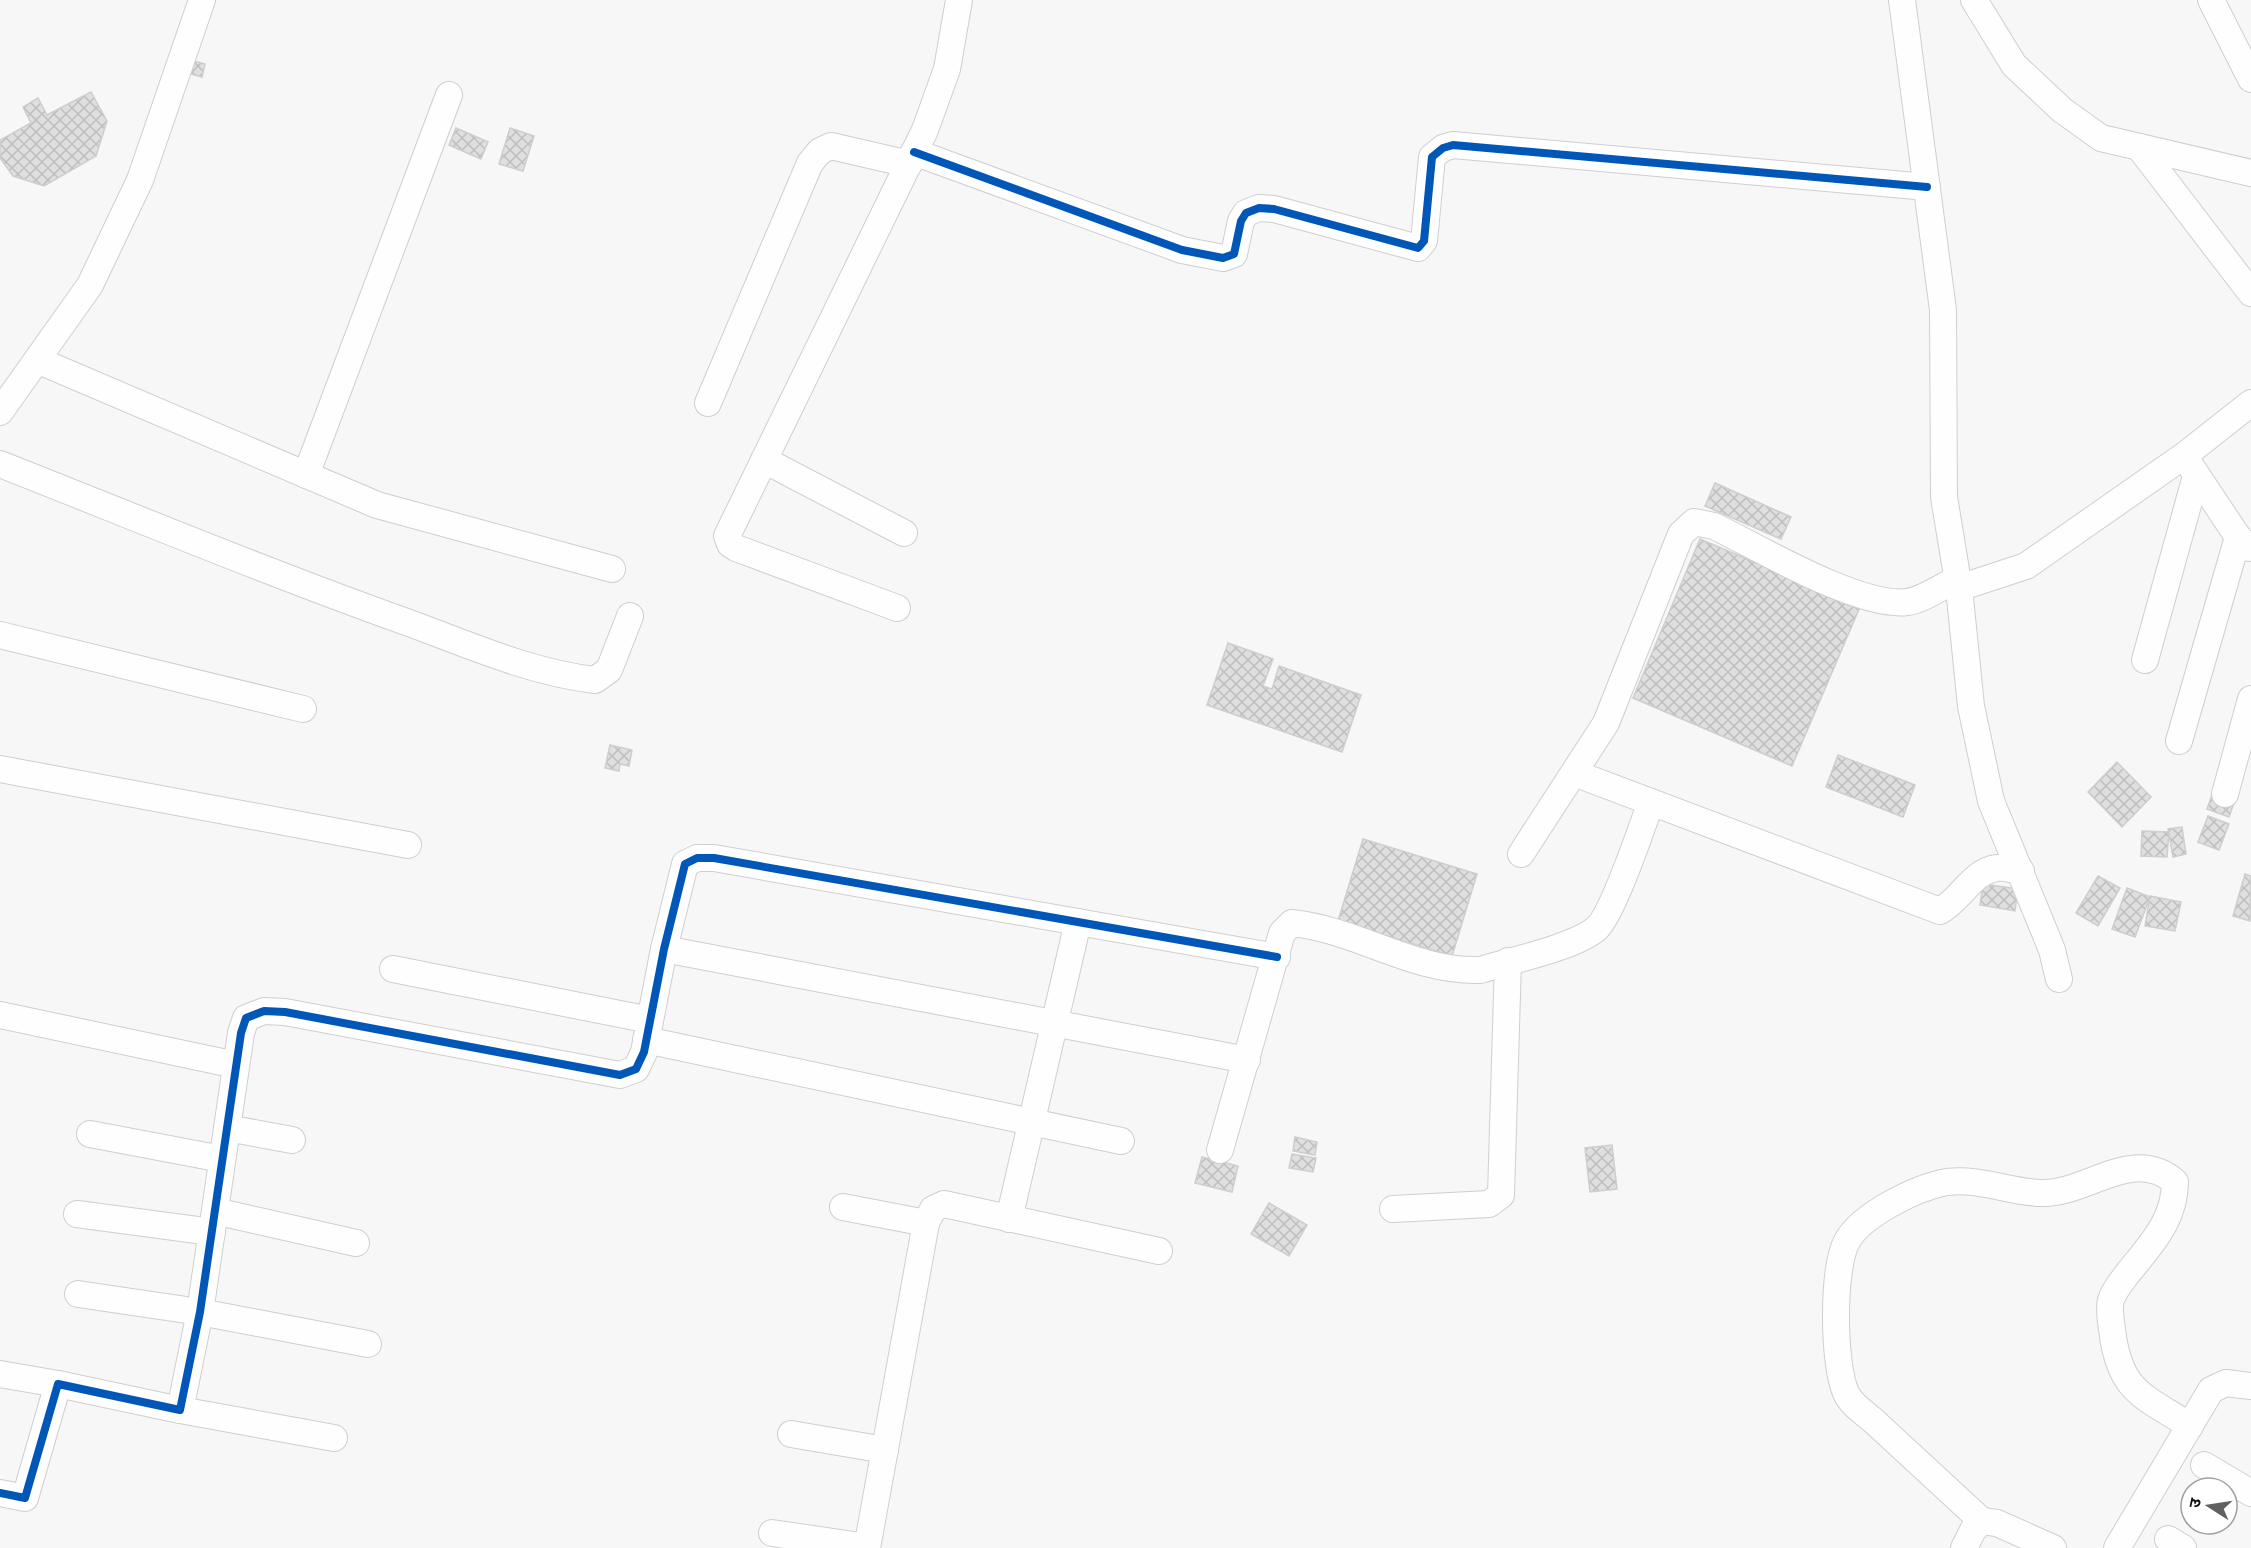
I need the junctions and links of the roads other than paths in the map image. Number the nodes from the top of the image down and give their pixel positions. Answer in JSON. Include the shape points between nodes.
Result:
{"nodes":[{"id":1,"x":202,"y":0,"type":"edge"},
{"id":2,"x":959,"y":0,"type":"edge"},
{"id":3,"x":1902,"y":0,"type":"edge"},
{"id":4,"x":1974,"y":0,"type":"edge"},
{"id":5,"x":2211,"y":0,"type":"edge"},
{"id":6,"x":2251,"y":79,"type":"edge"},
{"id":7,"x":449,"y":95,"type":"dead end"},
{"id":8,"x":2139,"y":147,"type":"junction"},
{"id":9,"x":911,"y":158,"type":"junction"},
{"id":10,"x":2251,"y":173,"type":"edge"},
{"id":11,"x":1927,"y":187,"type":"junction"},
{"id":12,"x":2251,"y":293,"type":"edge"},
{"id":13,"x":37,"y":360,"type":"junction"},
{"id":14,"x":708,"y":403,"type":"dead end"},
{"id":15,"x":2251,"y":403,"type":"edge"},
{"id":16,"x":0,"y":412,"type":"edge"},
{"id":17,"x":764,"y":460,"type":"junction"},
{"id":18,"x":0,"y":464,"type":"edge"},
{"id":19,"x":2190,"y":466,"type":"junction"},
{"id":20,"x":306,"y":475,"type":"junction"},
{"id":21,"x":904,"y":533,"type":"dead end"},
{"id":22,"x":2244,"y":544,"type":"edge"},
{"id":23,"x":612,"y":568,"type":"dead end"},
{"id":24,"x":1958,"y":584,"type":"junction"},
{"id":25,"x":897,"y":608,"type":"dead end"},
{"id":26,"x":630,"y":616,"type":"dead end"},
{"id":27,"x":0,"y":635,"type":"edge"},
{"id":28,"x":2145,"y":660,"type":"dead end"},
{"id":29,"x":2251,"y":699,"type":"edge"},
{"id":30,"x":303,"y":709,"type":"dead end"},
{"id":31,"x":2179,"y":741,"type":"dead end"},
{"id":32,"x":0,"y":769,"type":"edge"},
{"id":33,"x":1574,"y":773,"type":"junction"},
{"id":34,"x":2224,"y":794,"type":"dead end"},
{"id":35,"x":1652,"y":802,"type":"junction"},
{"id":36,"x":408,"y":845,"type":"dead end"},
{"id":37,"x":1521,"y":854,"type":"dead end"},
{"id":38,"x":2021,"y":871,"type":"junction"},
{"id":39,"x":1077,"y":922,"type":"junction"},
{"id":40,"x":664,"y":950,"type":"junction"},
{"id":41,"x":1277,"y":957,"type":"junction"},
{"id":42,"x":1508,"y":961,"type":"junction"},
{"id":43,"x":393,"y":969,"type":"dead end"},
{"id":44,"x":2059,"y":979,"type":"dead end"},
{"id":45,"x":0,"y":1015,"type":"edge"},
{"id":46,"x":1052,"y":1023,"type":"junction"},
{"id":47,"x":648,"y":1030,"type":"junction"},
{"id":48,"x":1247,"y":1060,"type":"junction"},
{"id":49,"x":236,"y":1065,"type":"junction"},
{"id":50,"x":1030,"y":1122,"type":"junction"},
{"id":51,"x":226,"y":1128,"type":"junction"},
{"id":52,"x":90,"y":1134,"type":"dead end"},
{"id":53,"x":292,"y":1140,"type":"dead end"},
{"id":54,"x":1120,"y":1141,"type":"dead end"},
{"id":55,"x":1220,"y":1150,"type":"dead end"},
{"id":56,"x":222,"y":1159,"type":"junction"},
{"id":57,"x":843,"y":1207,"type":"dead end"},
{"id":58,"x":1393,"y":1209,"type":"dead end"},
{"id":59,"x":77,"y":1214,"type":"dead end"},
{"id":60,"x":1009,"y":1219,"type":"junction"},
{"id":61,"x":213,"y":1221,"type":"junction"},
{"id":62,"x":926,"y":1224,"type":"junction"},
{"id":63,"x":356,"y":1244,"type":"dead end"},
{"id":64,"x":1159,"y":1251,"type":"dead end"},
{"id":65,"x":78,"y":1294,"type":"dead end"},
{"id":66,"x":200,"y":1312,"type":"junction"},
{"id":67,"x":368,"y":1344,"type":"dead end"},
{"id":68,"x":0,"y":1374,"type":"edge"},
{"id":69,"x":58,"y":1384,"type":"junction"},
{"id":70,"x":2251,"y":1386,"type":"edge"},
{"id":71,"x":180,"y":1410,"type":"junction"},
{"id":72,"x":2190,"y":1426,"type":"junction"},
{"id":73,"x":791,"y":1434,"type":"dead end"},
{"id":74,"x":334,"y":1438,"type":"dead end"},
{"id":75,"x":885,"y":1450,"type":"junction"},
{"id":76,"x":2204,"y":1465,"type":"dead end"},
{"id":77,"x":0,"y":1493,"type":"edge"},
{"id":78,"x":2251,"y":1493,"type":"edge"},
{"id":79,"x":1982,"y":1521,"type":"junction"},
{"id":80,"x":772,"y":1533,"type":"dead end"},
{"id":81,"x":867,"y":1547,"type":"edge"},
{"id":82,"x":1964,"y":1548,"type":"edge"},
{"id":83,"x":2053,"y":1548,"type":"edge"},
{"id":84,"x":2117,"y":1548,"type":"edge"}],
"edges":[{"from":1,"to":13,"type":"street","via":[[140,180],[90,285]]},
{"from":2,"to":9,"type":"street","via":[[940,93]]},
{"from":3,"to":11,"type":"street"},
{"from":4,"to":8,"type":"street","via":[[2014,65],[2062,110],[2101,138]]},
{"from":5,"to":6,"type":"street"},
{"from":7,"to":20,"type":"street"},
{"from":8,"to":10,"type":"street"},
{"from":8,"to":12,"type":"street"},
{"from":9,"to":11,"type":"street","via":[[1182,250],[1223,258],[1234,254],[1246,213],[1260,208],[1418,248],[1424,241],[1432,157],[1453,145]]},
{"from":9,"to":14,"type":"street","via":[[831,146],[820,151],[810,163]]},
{"from":9,"to":17,"type":"street"},
{"from":11,"to":24,"type":"street","via":[[1943,310],[1944,497]]},
{"from":13,"to":16,"type":"street"},
{"from":13,"to":20,"type":"street"},
{"from":15,"to":19,"type":"street"},
{"from":17,"to":21,"type":"street"},
{"from":17,"to":25,"type":"street","via":[[727,536],[730,544]]},
{"from":18,"to":26,"type":"street","via":[[382,614],[507,658],[579,678],[595,680],[609,670]]},
{"from":19,"to":22,"type":"street"},
{"from":19,"to":24,"type":"street","via":[[2026,566]]},
{"from":19,"to":28,"type":"street"},
{"from":20,"to":23,"type":"street","via":[[377,505]]},
{"from":22,"to":31,"type":"street"},
{"from":24,"to":33,"type":"street","via":[[1909,602],[1886,602],[1857,595],[1714,526],[1694,522],[1681,534],[1606,723]]},
{"from":24,"to":38,"type":"street","via":[[1971,706],[1991,801]]},
{"from":27,"to":30,"type":"street"},
{"from":29,"to":34,"type":"street"},
{"from":32,"to":36,"type":"street"},
{"from":33,"to":35,"type":"street"},
{"from":33,"to":37,"type":"street"},
{"from":35,"to":38,"type":"street","via":[[1940,910],[1949,906],[1980,874],[1997,868]]},
{"from":35,"to":42,"type":"street","via":[[1599,927],[1583,938]]},
{"from":38,"to":44,"type":"street","via":[[2052,950]]},
{"from":39,"to":40,"type":"street","via":[[697,858],[685,864]]},
{"from":39,"to":41,"type":"street"},
{"from":39,"to":46,"type":"street"},
{"from":40,"to":46,"type":"street"},
{"from":40,"to":47,"type":"street"},
{"from":41,"to":42,"type":"street","via":[[1282,933],[1292,923],[1317,926],[1441,969],[1480,970]]},
{"from":41,"to":48,"type":"street"},
{"from":42,"to":58,"type":"street","via":[[1501,1195],[1489,1204]]},
{"from":43,"to":47,"type":"street"},
{"from":45,"to":49,"type":"street"},
{"from":46,"to":48,"type":"street"},
{"from":46,"to":50,"type":"street"},
{"from":47,"to":49,"type":"street","via":[[636,1069],[620,1075],[264,1011],[246,1018]]},
{"from":47,"to":50,"type":"street"},
{"from":48,"to":55,"type":"street"},
{"from":49,"to":51,"type":"street"},
{"from":50,"to":54,"type":"street"},
{"from":50,"to":60,"type":"street"},
{"from":51,"to":53,"type":"street"},
{"from":51,"to":56,"type":"street"},
{"from":52,"to":56,"type":"street"},
{"from":56,"to":61,"type":"street"},
{"from":57,"to":62,"type":"street"},
{"from":59,"to":61,"type":"street"},
{"from":60,"to":62,"type":"street","via":[[944,1204],[933,1209]]},
{"from":60,"to":64,"type":"street"},
{"from":61,"to":63,"type":"street"},
{"from":61,"to":66,"type":"street"},
{"from":62,"to":75,"type":"street"},
{"from":65,"to":66,"type":"street"},
{"from":66,"to":67,"type":"street"},
{"from":66,"to":71,"type":"street"},
{"from":68,"to":69,"type":"street"},
{"from":69,"to":71,"type":"street"},
{"from":69,"to":77,"type":"street","via":[[25,1498]]},
{"from":70,"to":72,"type":"street","via":[[2226,1383],[2211,1390]]},
{"from":71,"to":74,"type":"street"},
{"from":72,"to":79,"type":"street","via":[[2132,1388],[2122,1374],[2111,1319],[2111,1301],[2119,1285],[2166,1225],[2175,1199],[2175,1182],[2167,1175],[2146,1168],[2125,1169],[2042,1193],[1976,1180],[1945,1182],[1874,1212],[1847,1241],[1838,1280],[1836,1354],[1846,1395]]},
{"from":72,"to":84,"type":"street"},
{"from":73,"to":75,"type":"street"},
{"from":75,"to":81,"type":"street"},
{"from":76,"to":78,"type":"street"},
{"from":79,"to":82,"type":"street"},
{"from":79,"to":83,"type":"street","via":[[1997,1523]]},
{"from":80,"to":81,"type":"street"}]}
